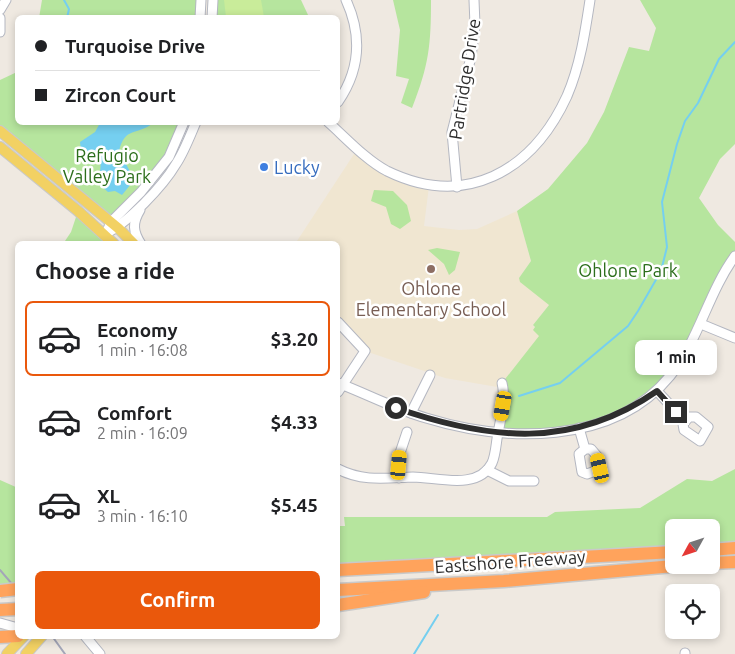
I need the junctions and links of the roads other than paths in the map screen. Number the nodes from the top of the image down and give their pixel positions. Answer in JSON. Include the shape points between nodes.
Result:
{"nodes":[{"id":1,"x":6,"y":0,"type":"edge"},
{"id":2,"x":201,"y":0,"type":"edge"},
{"id":3,"x":212,"y":0,"type":"edge"},
{"id":4,"x":346,"y":0,"type":"edge"},
{"id":5,"x":474,"y":0,"type":"edge"},
{"id":6,"x":590,"y":0,"type":"edge"},
{"id":7,"x":0,"y":10,"type":"edge"},
{"id":8,"x":200,"y":15,"type":"edge"},
{"id":9,"x":212,"y":15,"type":"edge"},
{"id":10,"x":0,"y":18,"type":"edge"},
{"id":11,"x":0,"y":32,"type":"edge"},
{"id":12,"x":340,"y":98,"type":"edge"},
{"id":13,"x":183,"y":125,"type":"edge"},
{"id":14,"x":195,"y":125,"type":"edge"},
{"id":15,"x":332,"y":125,"type":"edge"},
{"id":16,"x":0,"y":131,"type":"edge"},
{"id":17,"x":0,"y":147,"type":"edge"},
{"id":18,"x":457,"y":187,"type":"junction"},
{"id":19,"x":145,"y":202,"type":"junction"},
{"id":20,"x":115,"y":225,"type":"junction"},
{"id":21,"x":106,"y":234,"type":"junction"},
{"id":22,"x":112,"y":241,"type":"edge"},
{"id":23,"x":131,"y":241,"type":"edge"},
{"id":24,"x":140,"y":241,"type":"edge"},
{"id":25,"x":735,"y":256,"type":"edge"},
{"id":26,"x":340,"y":324,"type":"edge"},
{"id":27,"x":701,"y":324,"type":"junction"},
{"id":28,"x":735,"y":338,"type":"edge"},
{"id":29,"x":430,"y":375,"type":"dead end"},
{"id":30,"x":502,"y":383,"type":"dead end"},
{"id":31,"x":340,"y":384,"type":"edge"},
{"id":32,"x":340,"y":385,"type":"edge"},
{"id":33,"x":657,"y":391,"type":"junction"},
{"id":34,"x":411,"y":413,"type":"junction"},
{"id":35,"x":685,"y":420,"type":"dead end"},
{"id":36,"x":579,"y":428,"type":"junction"},
{"id":37,"x":407,"y":432,"type":"dead end"},
{"id":38,"x":498,"y":433,"type":"junction"},
{"id":39,"x":585,"y":449,"type":"dead end"},
{"id":40,"x":340,"y":470,"type":"edge"},
{"id":41,"x":487,"y":470,"type":"junction"},
{"id":42,"x":400,"y":478,"type":"junction"},
{"id":43,"x":534,"y":481,"type":"dead end"},
{"id":44,"x":735,"y":548,"type":"edge"},
{"id":45,"x":720,"y":549,"type":"edge"},
{"id":46,"x":665,"y":552,"type":"edge"},
{"id":47,"x":735,"y":562,"type":"edge"},
{"id":48,"x":720,"y":563,"type":"edge"},
{"id":49,"x":665,"y":567,"type":"edge"},
{"id":50,"x":340,"y":570,"type":"edge"},
{"id":51,"x":504,"y":581,"type":"junction"},
{"id":52,"x":15,"y":589,"type":"edge"},
{"id":53,"x":340,"y":590,"type":"edge"},
{"id":54,"x":0,"y":591,"type":"edge"},
{"id":55,"x":340,"y":605,"type":"edge"},
{"id":56,"x":15,"y":609,"type":"edge"},
{"id":57,"x":0,"y":610,"type":"edge"},
{"id":58,"x":0,"y":623,"type":"edge"},
{"id":59,"x":15,"y":627,"type":"edge"},
{"id":60,"x":15,"y":636,"type":"edge"},
{"id":61,"x":0,"y":638,"type":"edge"},
{"id":62,"x":21,"y":639,"type":"edge"},
{"id":63,"x":39,"y":639,"type":"edge"},
{"id":64,"x":88,"y":639,"type":"edge"},
{"id":65,"x":0,"y":649,"type":"edge"},
{"id":66,"x":6,"y":654,"type":"edge"},
{"id":67,"x":26,"y":654,"type":"edge"},
{"id":68,"x":100,"y":654,"type":"edge"}],
"edges":[{"from":1,"to":7,"type":"street"},
{"from":2,"to":8,"type":"street"},
{"from":3,"to":9,"type":"street"},
{"from":4,"to":12,"type":"street","via":[[354,22],[357,54],[351,79]]},
{"from":5,"to":18,"type":"street","name":"Partridge Drive","via":[[471,57],[452,132]]},
{"from":6,"to":18,"type":"street","via":[[582,51],[567,96],[552,122],[532,148],[505,171],[486,181]]},
{"from":10,"to":11,"type":"street"},
{"from":13,"to":20,"type":"street","via":[[169,157]]},
{"from":14,"to":19,"type":"street","via":[[176,165]]},
{"from":15,"to":18,"type":"street","via":[[385,170],[414,182]]},
{"from":16,"to":20,"type":"main road"},
{"from":17,"to":21,"type":"main road"},
{"from":19,"to":20,"type":"street"},
{"from":19,"to":24,"type":"street","via":[[133,225]]},
{"from":20,"to":21,"type":"street"},
{"from":20,"to":23,"type":"main road"},
{"from":21,"to":22,"type":"main road"},
{"from":25,"to":27,"type":"street","via":[[718,283]]},
{"from":26,"to":31,"type":"street","via":[[365,351]]},
{"from":27,"to":28,"type":"street"},
{"from":27,"to":33,"type":"street","via":[[680,363]]},
{"from":29,"to":34,"type":"street"},
{"from":30,"to":38,"type":"street","via":[[503,406]]},
{"from":32,"to":34,"type":"street"},
{"from":33,"to":35,"type":"street"},
{"from":33,"to":36,"type":"street","via":[[618,415]]},
{"from":34,"to":38,"type":"street","via":[[454,426]]},
{"from":36,"to":38,"type":"street"},
{"from":36,"to":39,"type":"street"},
{"from":37,"to":42,"type":"street","via":[[400,453]]},
{"from":38,"to":41,"type":"street","via":[[493,461]]},
{"from":40,"to":42,"type":"street","via":[[365,478]]},
{"from":41,"to":42,"type":"street","via":[[478,477],[462,480]]},
{"from":41,"to":43,"type":"street","via":[[509,481]]},
{"from":44,"to":45,"type":"highway"},
{"from":46,"to":50,"type":"highway","name":"Eastshore Freeway"},
{"from":47,"to":48,"type":"highway"},
{"from":49,"to":51,"type":"highway","name":"Eastshore Freeway"},
{"from":51,"to":53,"type":"highway","name":"Eastshore Freeway"},
{"from":51,"to":55,"type":"highway"},
{"from":52,"to":54,"type":"highway","bridge":true},
{"from":56,"to":57,"type":"highway"},
{"from":58,"to":59,"type":"street"},
{"from":60,"to":61,"type":"highway"},
{"from":62,"to":66,"type":"main road"},
{"from":63,"to":67,"type":"main road"},
{"from":64,"to":68,"type":"street"},
{"from":65,"to":66,"type":"street"}]}
